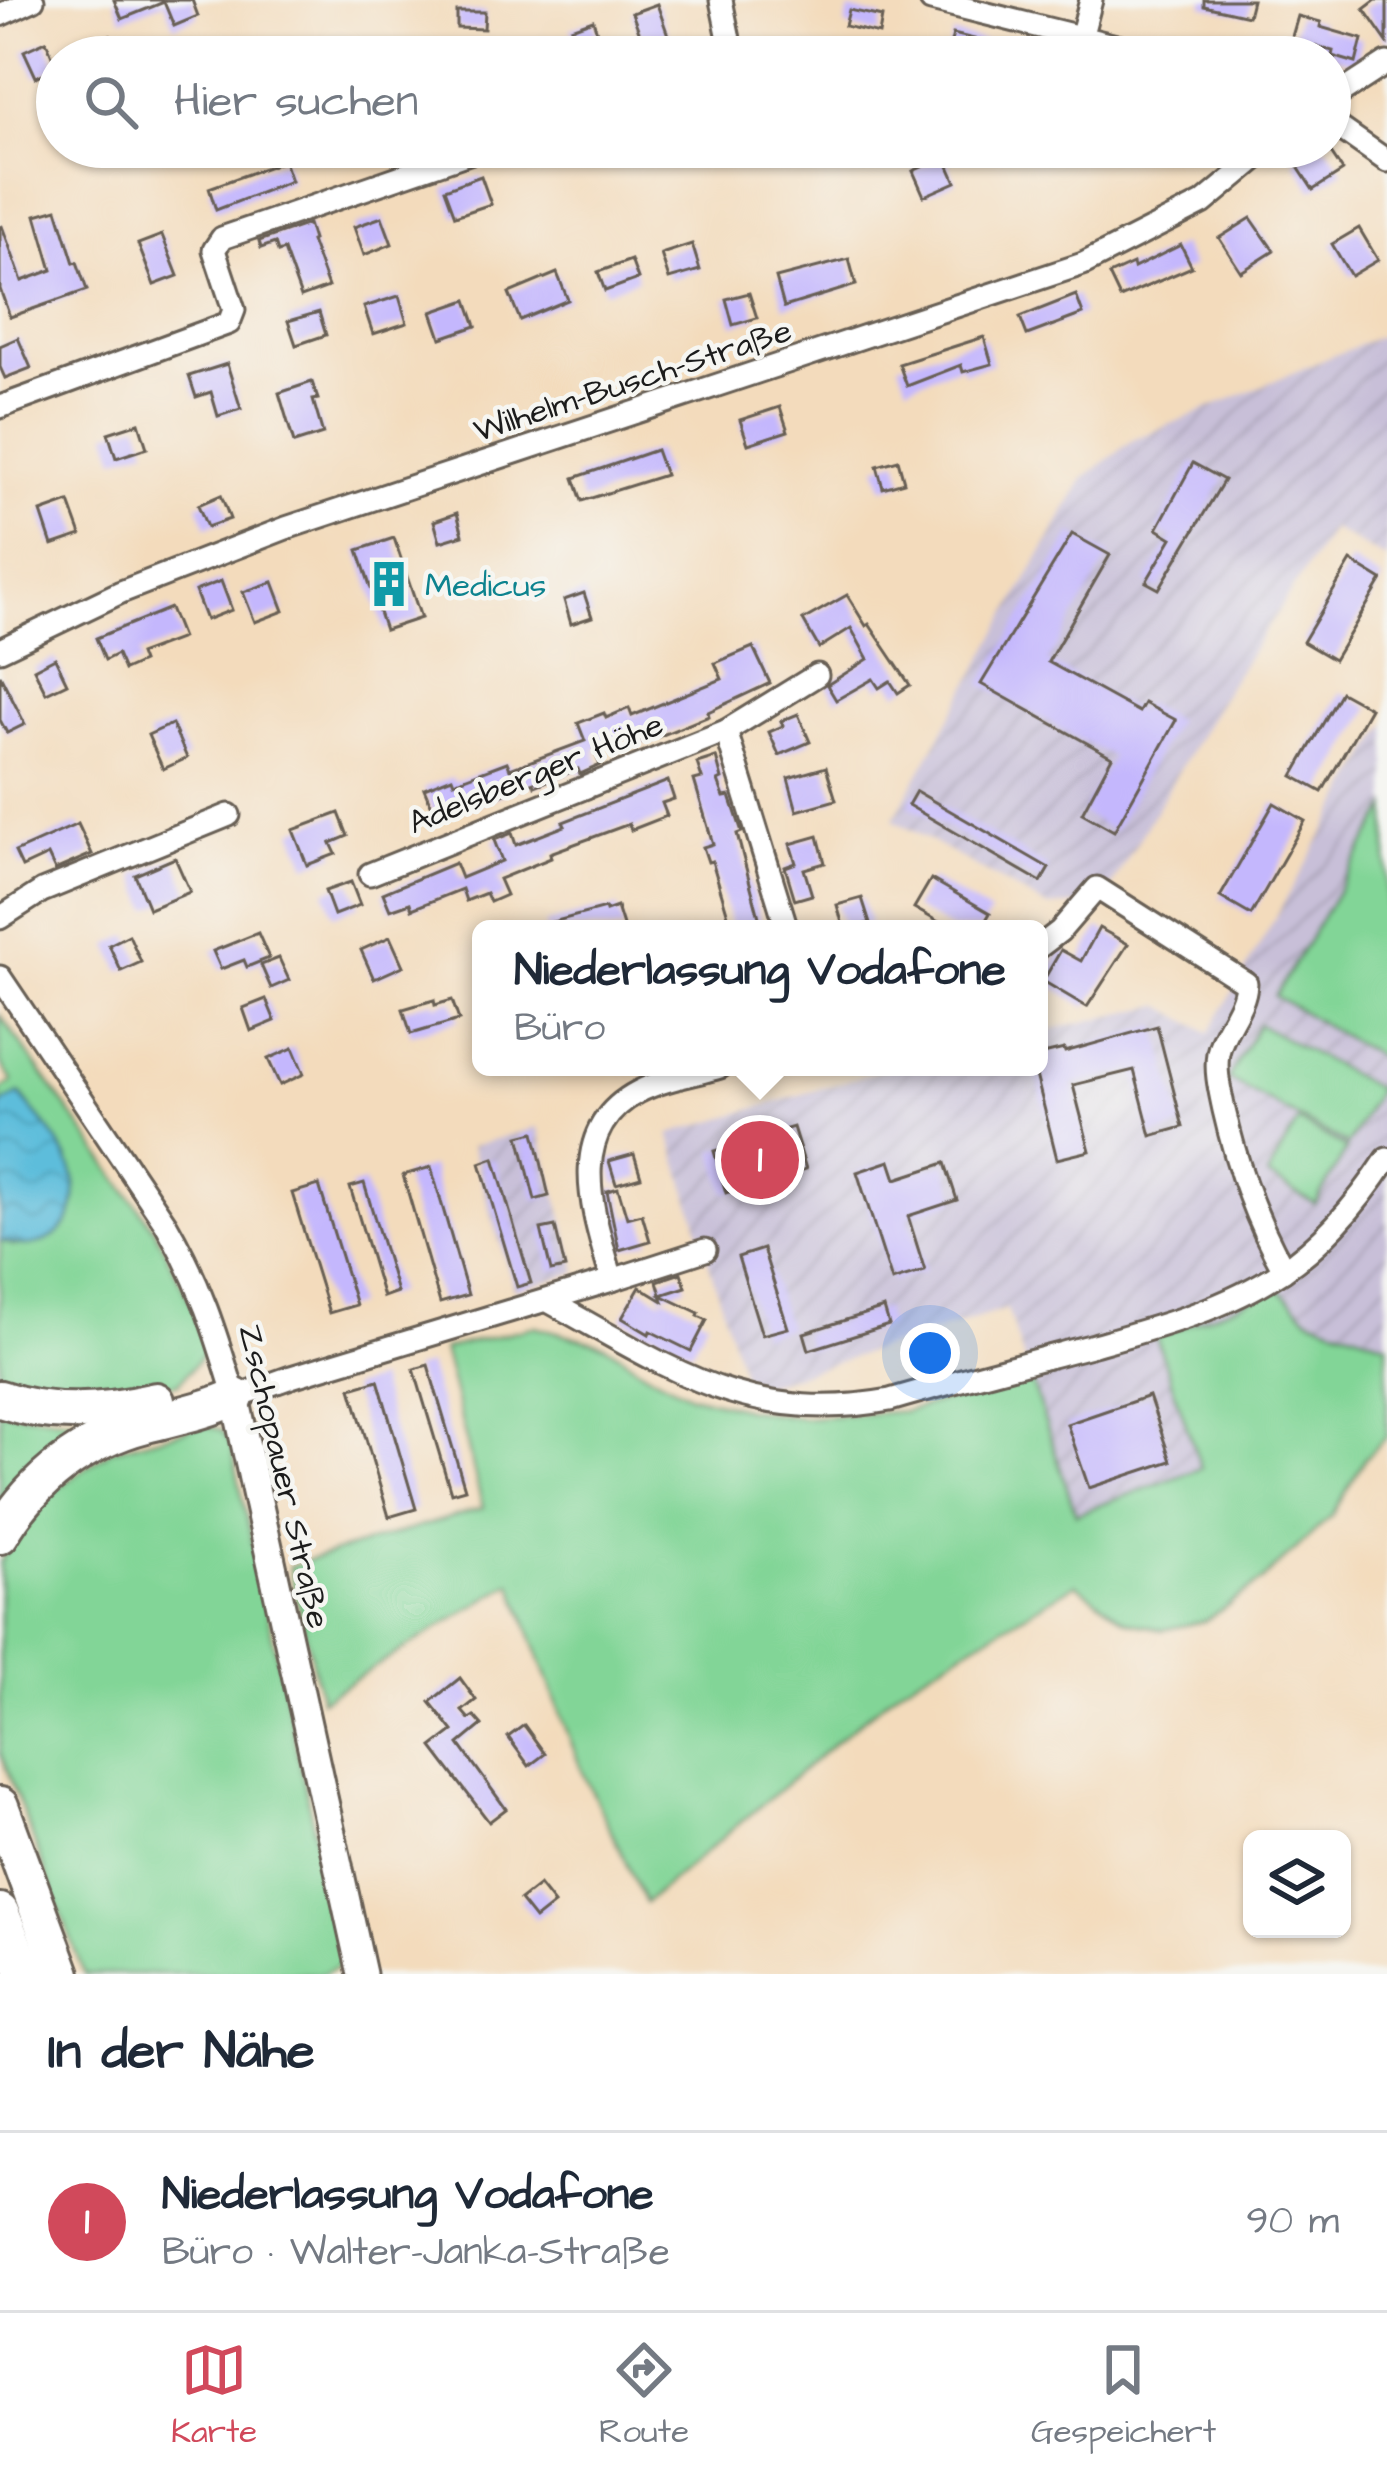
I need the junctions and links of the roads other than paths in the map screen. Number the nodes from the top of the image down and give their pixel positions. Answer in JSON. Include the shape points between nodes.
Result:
{"nodes":[{"id":1,"x":33,"y":0,"type":"edge"},
{"id":2,"x":721,"y":0,"type":"edge"},
{"id":3,"x":932,"y":0,"type":"edge"},
{"id":4,"x":1090,"y":0,"type":"edge"},
{"id":5,"x":0,"y":15,"type":"edge"},
{"id":6,"x":728,"y":36,"type":"edge"},
{"id":7,"x":1073,"y":36,"type":"edge"},
{"id":8,"x":1081,"y":36,"type":"edge"},
{"id":9,"x":1387,"y":63,"type":"edge"},
{"id":10,"x":1351,"y":86,"type":"edge"},
{"id":11,"x":1351,"y":136,"type":"edge"},
{"id":12,"x":1387,"y":161,"type":"edge"},
{"id":13,"x":425,"y":168,"type":"edge"},
{"id":14,"x":1245,"y":168,"type":"edge"},
{"id":15,"x":0,"y":407,"type":"edge"},
{"id":16,"x":0,"y":650,"type":"edge"},
{"id":17,"x":817,"y":676,"type":"dead end"},
{"id":18,"x":726,"y":731,"type":"junction"},
{"id":19,"x":230,"y":815,"type":"dead end"},
{"id":20,"x":370,"y":874,"type":"dead end"},
{"id":21,"x":0,"y":918,"type":"edge"},
{"id":22,"x":784,"y":920,"type":"edge"},
{"id":23,"x":1048,"y":940,"type":"edge"},
{"id":24,"x":0,"y":977,"type":"edge"},
{"id":25,"x":689,"y":1076,"type":"edge"},
{"id":26,"x":1387,"y":1159,"type":"edge"},
{"id":27,"x":705,"y":1250,"type":"dead end"},
{"id":28,"x":1284,"y":1270,"type":"junction"},
{"id":29,"x":612,"y":1280,"type":"junction"},
{"id":30,"x":548,"y":1300,"type":"junction"},
{"id":31,"x":235,"y":1397,"type":"junction"},
{"id":32,"x":0,"y":1399,"type":"edge"},
{"id":33,"x":0,"y":1534,"type":"edge"},
{"id":34,"x":0,"y":1806,"type":"edge"},
{"id":35,"x":0,"y":1912,"type":"edge"},
{"id":36,"x":25,"y":1974,"type":"edge"},
{"id":37,"x":62,"y":1974,"type":"edge"},
{"id":38,"x":362,"y":1974,"type":"edge"}],
"edges":[{"from":1,"to":5,"type":"street"},
{"from":2,"to":6,"type":"street"},
{"from":3,"to":7,"type":"street"},
{"from":4,"to":8,"type":"street"},
{"from":9,"to":10,"type":"street"},
{"from":11,"to":12,"type":"street"},
{"from":13,"to":15,"type":"street","via":[[222,238],[214,250],[234,310],[229,323]]},
{"from":14,"to":16,"type":"street","name":"Wilhelm-Busch-Straße","via":[[1203,203],[1082,264],[286,528]]},
{"from":17,"to":18,"type":"street","name":"Adelsberger Höhe"},
{"from":18,"to":20,"type":"street","name":"Adelsberger Höhe"},
{"from":18,"to":22,"type":"street"},
{"from":19,"to":21,"type":"street","via":[[42,891]]},
{"from":23,"to":28,"type":"street","via":[[1097,888],[1246,983],[1223,1037],[1219,1085],[1244,1185]]},
{"from":24,"to":31,"type":"street","name":"Zschopauer Straße","via":[[190,1265]]},
{"from":25,"to":29,"type":"street","via":[[644,1089],[605,1121],[589,1192]]},
{"from":26,"to":28,"type":"street"},
{"from":27,"to":29,"type":"street"},
{"from":28,"to":30,"type":"street","via":[[1163,1325],[890,1400],[824,1407],[719,1390]]},
{"from":29,"to":30,"type":"street"},
{"from":30,"to":31,"type":"street"},
{"from":31,"to":32,"type":"highway","via":[[207,1389],[78,1412]]},
{"from":31,"to":33,"type":"highway","via":[[85,1449],[37,1486]]},
{"from":31,"to":38,"type":"street","name":"Zschopauer Straße"},
{"from":34,"to":37,"type":"highway"},
{"from":35,"to":36,"type":"highway"}]}
